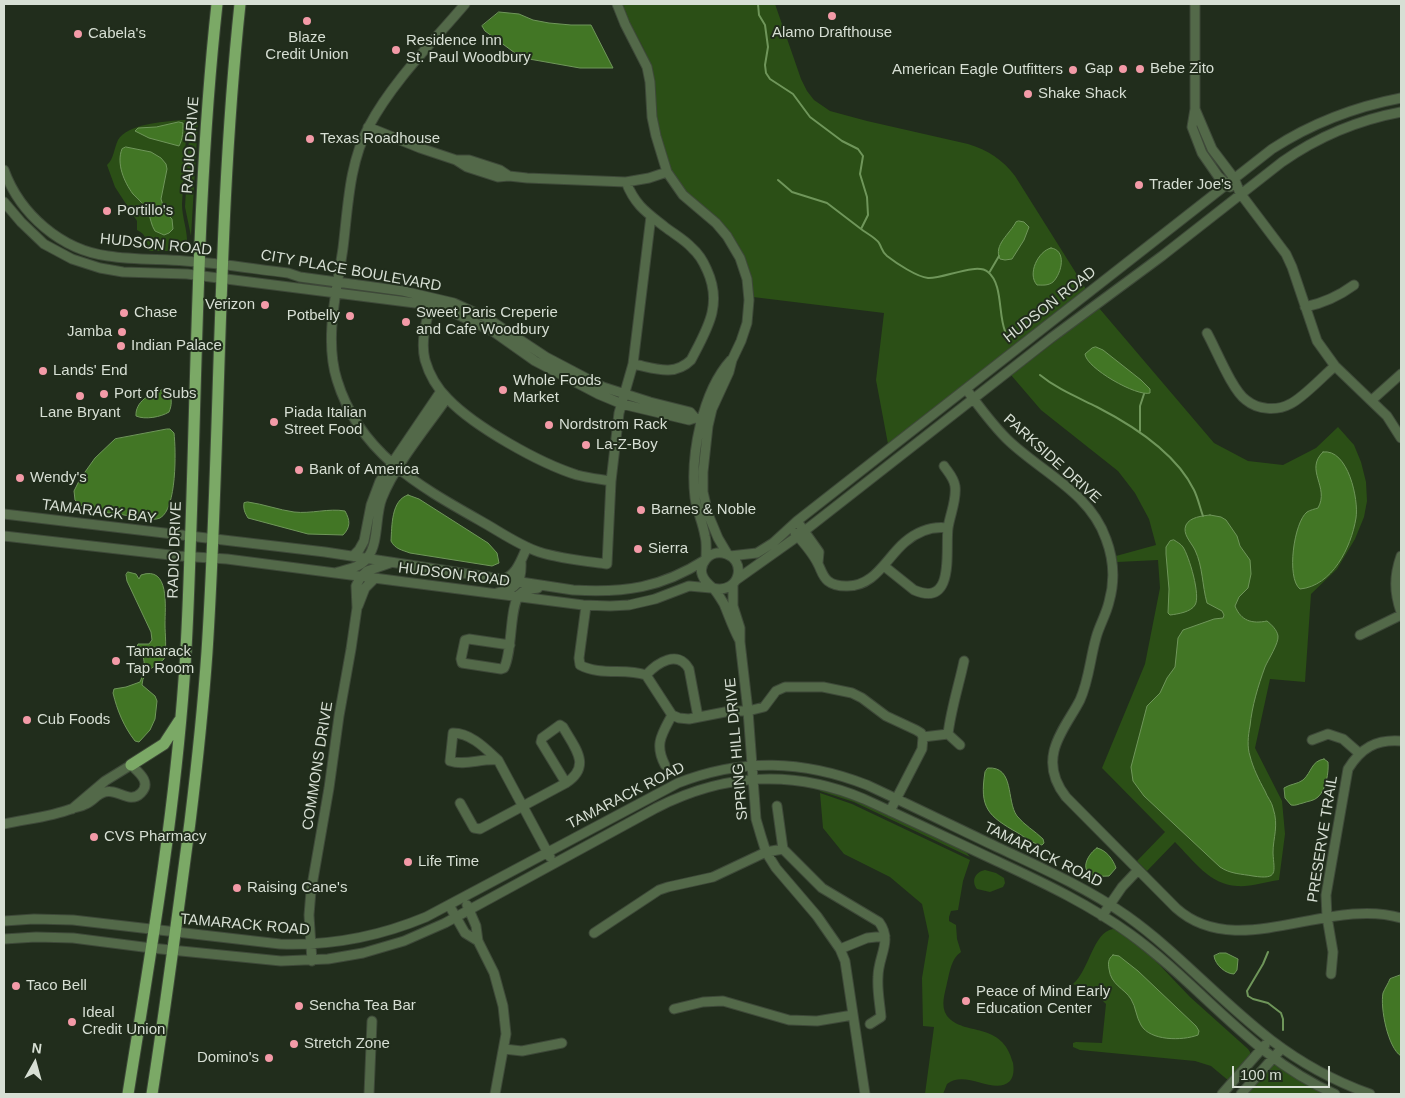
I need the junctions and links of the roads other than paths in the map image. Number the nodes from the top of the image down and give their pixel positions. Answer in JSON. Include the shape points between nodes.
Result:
{"nodes":[{"id":1,"x":217,"y":4,"type":"edge"},
{"id":2,"x":240,"y":4,"type":"edge"},
{"id":3,"x":465,"y":4,"type":"edge"},
{"id":4,"x":617,"y":4,"type":"edge"},
{"id":5,"x":1195,"y":4,"type":"edge"},
{"id":6,"x":1401,"y":98,"type":"edge"},
{"id":7,"x":1195,"y":109,"type":"junction"},
{"id":8,"x":1401,"y":112,"type":"edge"},
{"id":9,"x":368,"y":127,"type":"junction"},
{"id":10,"x":4,"y":170,"type":"edge"},
{"id":11,"x":667,"y":172,"type":"junction"},
{"id":12,"x":1234,"y":178,"type":"junction"},
{"id":13,"x":626,"y":182,"type":"junction"},
{"id":14,"x":1226,"y":184,"type":"junction"},
{"id":15,"x":1240,"y":194,"type":"junction"},
{"id":16,"x":4,"y":202,"type":"edge"},
{"id":17,"x":651,"y":216,"type":"junction"},
{"id":18,"x":199,"y":262,"type":"junction"},
{"id":19,"x":222,"y":265,"type":"junction"},
{"id":20,"x":199,"y":276,"type":"junction"},
{"id":21,"x":222,"y":278,"type":"junction"},
{"id":22,"x":338,"y":282,"type":"junction"},
{"id":23,"x":1354,"y":285,"type":"dead end"},
{"id":24,"x":337,"y":292,"type":"junction"},
{"id":25,"x":432,"y":301,"type":"junction"},
{"id":26,"x":1305,"y":307,"type":"junction"},
{"id":27,"x":1207,"y":333,"type":"dead end"},
{"id":28,"x":633,"y":364,"type":"junction"},
{"id":29,"x":1335,"y":366,"type":"junction"},
{"id":30,"x":1401,"y":374,"type":"edge"},
{"id":31,"x":966,"y":388,"type":"junction"},
{"id":32,"x":444,"y":395,"type":"junction"},
{"id":33,"x":624,"y":395,"type":"junction"},
{"id":34,"x":973,"y":399,"type":"junction"},
{"id":35,"x":1372,"y":400,"type":"junction"},
{"id":36,"x":622,"y":404,"type":"junction"},
{"id":37,"x":702,"y":419,"type":"junction"},
{"id":38,"x":1401,"y":438,"type":"edge"},
{"id":39,"x":395,"y":465,"type":"junction"},
{"id":40,"x":944,"y":466,"type":"dead end"},
{"id":41,"x":611,"y":481,"type":"junction"},
{"id":42,"x":4,"y":514,"type":"edge"},
{"id":43,"x":794,"y":524,"type":"junction"},
{"id":44,"x":948,"y":528,"type":"junction"},
{"id":45,"x":802,"y":534,"type":"junction"},
{"id":46,"x":4,"y":536,"type":"edge"},
{"id":47,"x":190,"y":537,"type":"junction"},
{"id":48,"x":213,"y":539,"type":"junction"},
{"id":49,"x":527,"y":547,"type":"junction"},
{"id":50,"x":729,"y":555,"type":"junction"},
{"id":51,"x":190,"y":556,"type":"junction"},
{"id":52,"x":353,"y":556,"type":"junction"},
{"id":53,"x":1401,"y":556,"type":"edge"},
{"id":54,"x":212,"y":558,"type":"junction"},
{"id":55,"x":368,"y":558,"type":"junction"},
{"id":56,"x":706,"y":559,"type":"junction"},
{"id":57,"x":393,"y":562,"type":"junction"},
{"id":58,"x":521,"y":562,"type":"junction"},
{"id":59,"x":884,"y":566,"type":"junction"},
{"id":60,"x":332,"y":573,"type":"junction"},
{"id":61,"x":361,"y":577,"type":"junction"},
{"id":62,"x":374,"y":579,"type":"junction"},
{"id":63,"x":502,"y":580,"type":"junction"},
{"id":64,"x":735,"y":582,"type":"junction"},
{"id":65,"x":518,"y":583,"type":"junction"},
{"id":66,"x":544,"y":587,"type":"junction"},
{"id":67,"x":712,"y":588,"type":"junction"},
{"id":68,"x":492,"y":594,"type":"junction"},
{"id":69,"x":517,"y":597,"type":"junction"},
{"id":70,"x":586,"y":606,"type":"junction"},
{"id":71,"x":357,"y":608,"type":"junction"},
{"id":72,"x":1401,"y":613,"type":"edge"},
{"id":73,"x":1360,"y":635,"type":"dead end"},
{"id":74,"x":740,"y":642,"type":"junction"},
{"id":75,"x":510,"y":645,"type":"junction"},
{"id":76,"x":964,"y":660,"type":"dead end"},
{"id":77,"x":646,"y":675,"type":"junction"},
{"id":78,"x":748,"y":711,"type":"junction"},
{"id":79,"x":672,"y":715,"type":"junction"},
{"id":80,"x":698,"y":717,"type":"junction"},
{"id":81,"x":181,"y":718,"type":"junction"},
{"id":82,"x":948,"y":734,"type":"junction"},
{"id":83,"x":923,"y":737,"type":"junction"},
{"id":84,"x":1312,"y":740,"type":"dead end"},
{"id":85,"x":1401,"y":742,"type":"edge"},
{"id":86,"x":960,"y":745,"type":"dead end"},
{"id":87,"x":1359,"y":753,"type":"junction"},
{"id":88,"x":498,"y":760,"type":"junction"},
{"id":89,"x":131,"y":765,"type":"junction"},
{"id":90,"x":665,"y":765,"type":"dead end"},
{"id":91,"x":752,"y":765,"type":"junction"},
{"id":92,"x":753,"y":779,"type":"junction"},
{"id":93,"x":566,"y":783,"type":"junction"},
{"id":94,"x":897,"y":799,"type":"junction"},
{"id":95,"x":460,"y":803,"type":"dead end"},
{"id":96,"x":522,"y":806,"type":"junction"},
{"id":97,"x":777,"y":806,"type":"dead end"},
{"id":98,"x":72,"y":809,"type":"junction"},
{"id":99,"x":890,"y":811,"type":"junction"},
{"id":100,"x":4,"y":824,"type":"edge"},
{"id":101,"x":783,"y":849,"type":"junction"},
{"id":102,"x":547,"y":852,"type":"junction"},
{"id":103,"x":766,"y":852,"type":"junction"},
{"id":104,"x":553,"y":864,"type":"junction"},
{"id":105,"x":1138,"y":870,"type":"junction"},
{"id":106,"x":463,"y":898,"type":"junction"},
{"id":107,"x":1110,"y":904,"type":"junction"},
{"id":108,"x":449,"y":905,"type":"junction"},
{"id":109,"x":470,"y":909,"type":"junction"},
{"id":110,"x":1102,"y":916,"type":"junction"},
{"id":111,"x":1327,"y":917,"type":"junction"},
{"id":112,"x":455,"y":918,"type":"junction"},
{"id":113,"x":1401,"y":918,"type":"edge"},
{"id":114,"x":4,"y":921,"type":"edge"},
{"id":115,"x":153,"y":930,"type":"junction"},
{"id":116,"x":176,"y":933,"type":"junction"},
{"id":117,"x":594,"y":933,"type":"dead end"},
{"id":118,"x":885,"y":936,"type":"junction"},
{"id":119,"x":4,"y":939,"type":"edge"},
{"id":120,"x":478,"y":941,"type":"junction"},
{"id":121,"x":311,"y":944,"type":"junction"},
{"id":122,"x":151,"y":948,"type":"junction"},
{"id":123,"x":840,"y":949,"type":"junction"},
{"id":124,"x":174,"y":950,"type":"junction"},
{"id":125,"x":312,"y":960,"type":"junction"},
{"id":126,"x":1331,"y":974,"type":"dead end"},
{"id":127,"x":674,"y":1009,"type":"dead end"},
{"id":128,"x":853,"y":1015,"type":"junction"},
{"id":129,"x":372,"y":1021,"type":"dead end"},
{"id":130,"x":870,"y":1024,"type":"dead end"},
{"id":131,"x":1270,"y":1039,"type":"junction"},
{"id":132,"x":562,"y":1043,"type":"dead end"},
{"id":133,"x":1282,"y":1048,"type":"junction"},
{"id":134,"x":1262,"y":1049,"type":"junction"},
{"id":135,"x":504,"y":1050,"type":"junction"},
{"id":136,"x":1273,"y":1058,"type":"junction"},
{"id":137,"x":128,"y":1094,"type":"edge"},
{"id":138,"x":152,"y":1094,"type":"edge"},
{"id":139,"x":370,"y":1094,"type":"edge"},
{"id":140,"x":495,"y":1094,"type":"edge"},
{"id":141,"x":865,"y":1094,"type":"edge"},
{"id":142,"x":1222,"y":1094,"type":"edge"},
{"id":143,"x":1241,"y":1094,"type":"edge"},
{"id":144,"x":1335,"y":1094,"type":"edge"},
{"id":145,"x":1370,"y":1094,"type":"edge"}],
"edges":[{"from":1,"to":18,"type":"main road","name":"RADIO DRIVE"},
{"from":2,"to":19,"type":"main road"},
{"from":3,"to":9,"type":"street","via":[[394,87]]},
{"from":4,"to":11,"type":"street","via":[[647,67],[652,116]]},
{"from":5,"to":7,"type":"street"},
{"from":6,"to":12,"type":"street","name":"HUDSON ROAD","via":[[1346,112],[1309,127],[1272,149]]},
{"from":7,"to":12,"type":"street","via":[[1212,149]]},
{"from":7,"to":14,"type":"street","via":[[1192,127],[1195,140]]},
{"from":8,"to":15,"type":"street","name":"HUDSON ROAD","via":[[1360,122],[1317,140]]},
{"from":9,"to":13,"type":"street","via":[[420,148],[456,160],[469,160],[510,176]]},
{"from":9,"to":22,"type":"street","via":[[354,164]]},
{"from":10,"to":18,"type":"street","name":"HUDSON ROAD","via":[[13,191],[31,214],[67,242],[106,256]]},
{"from":11,"to":13,"type":"street"},
{"from":11,"to":37,"type":"street","via":[[683,195],[716,223],[737,250],[749,292],[743,336],[712,409]]},
{"from":12,"to":14,"type":"street","name":"HUDSON ROAD"},
{"from":12,"to":15,"type":"street"},
{"from":13,"to":17,"type":"street","via":[[633,198]]},
{"from":14,"to":15,"type":"street"},
{"from":14,"to":31,"type":"street","name":"HUDSON ROAD"},
{"from":15,"to":26,"type":"street","via":[[1286,254]]},
{"from":15,"to":34,"type":"street","name":"HUDSON ROAD"},
{"from":16,"to":20,"type":"street","name":"HUDSON ROAD","via":[[44,244],[72,259],[111,271]]},
{"from":17,"to":28,"type":"street"},
{"from":17,"to":28,"type":"street","via":[[693,248],[704,263],[712,282],[714,308],[702,340],[686,365],[667,371]]},
{"from":18,"to":19,"type":"street","name":"HUDSON ROAD"},
{"from":18,"to":20,"type":"main road","name":"RADIO DRIVE"},
{"from":19,"to":21,"type":"main road"},
{"from":19,"to":22,"type":"street","name":"CITY PLACE BOULEVARD"},
{"from":20,"to":21,"type":"street","name":"HUDSON ROAD"},
{"from":20,"to":47,"type":"main road","name":"RADIO DRIVE"},
{"from":21,"to":24,"type":"street","name":"CITY PLACE BOULEVARD"},
{"from":21,"to":48,"type":"main road"},
{"from":22,"to":24,"type":"street"},
{"from":22,"to":25,"type":"street","name":"CITY PLACE BOULEVARD","via":[[403,290]]},
{"from":23,"to":26,"type":"street","via":[[1341,295]]},
{"from":24,"to":25,"type":"street","name":"CITY PLACE BOULEVARD"},
{"from":24,"to":39,"type":"street","via":[[330,337],[336,378],[363,433]]},
{"from":25,"to":32,"type":"street","via":[[423,348],[428,370]]},
{"from":25,"to":33,"type":"street","name":"CITY PLACE BOULEVARD","via":[[470,310],[487,318],[546,357]]},
{"from":25,"to":36,"type":"street","name":"CITY PLACE BOULEVARD","via":[[494,332],[535,360]]},
{"from":26,"to":29,"type":"street","via":[[1317,341]]},
{"from":27,"to":29,"type":"street","via":[[1237,391],[1253,405],[1279,408],[1291,404]]},
{"from":28,"to":33,"type":"street"},
{"from":29,"to":35,"type":"street"},
{"from":30,"to":35,"type":"street"},
{"from":31,"to":34,"type":"street","name":"PARKSIDE DRIVE"},
{"from":31,"to":43,"type":"street","name":"HUDSON ROAD"},
{"from":32,"to":39,"type":"street"},
{"from":32,"to":41,"type":"street","via":[[487,430],[538,458],[578,475]]},
{"from":33,"to":36,"type":"street"},
{"from":33,"to":37,"type":"street","name":"CITY PLACE BOULEVARD","via":[[690,412]]},
{"from":34,"to":45,"type":"street","name":"HUDSON ROAD"},
{"from":34,"to":105,"type":"street","name":"PARKSIDE DRIVE","via":[[1009,442],[1086,504],[1101,526],[1112,556],[1113,582],[1096,637],[1089,674],[1080,700],[1054,749],[1053,768],[1058,787],[1066,797]]},
{"from":35,"to":38,"type":"street"},
{"from":36,"to":37,"type":"street","name":"CITY PLACE BOULEVARD","via":[[689,420]]},
{"from":36,"to":41,"type":"street"},
{"from":37,"to":50,"type":"street","via":[[704,497],[710,520]]},
{"from":37,"to":56,"type":"street","via":[[694,485],[706,536]]},
{"from":39,"to":49,"type":"street","via":[[429,491]]},
{"from":39,"to":52,"type":"street","via":[[380,480],[364,541]]},
{"from":39,"to":55,"type":"street","via":[[381,499]]},
{"from":40,"to":44,"type":"street","via":[[953,480],[956,497]]},
{"from":41,"to":49,"type":"street","via":[[607,564],[560,557]]},
{"from":42,"to":47,"type":"street","name":"TAMARACK BAY"},
{"from":43,"to":45,"type":"street"},
{"from":43,"to":50,"type":"street","name":"HUDSON ROAD","via":[[758,553]]},
{"from":44,"to":59,"type":"street","via":[[937,527],[915,535]]},
{"from":44,"to":59,"type":"street","via":[[947,570],[944,584],[939,589],[926,593],[914,590]]},
{"from":45,"to":59,"type":"street","via":[[819,552],[818,563],[827,580],[835,585],[864,583]]},
{"from":45,"to":64,"type":"street","name":"HUDSON ROAD"},
{"from":46,"to":51,"type":"street"},
{"from":47,"to":48,"type":"street","name":"HUDSON ROAD"},
{"from":47,"to":51,"type":"main road","name":"RADIO DRIVE"},
{"from":48,"to":52,"type":"street","name":"HUDSON ROAD"},
{"from":48,"to":54,"type":"main road"},
{"from":49,"to":58,"type":"street"},
{"from":50,"to":56,"type":"street","via":[[717,553]]},
{"from":50,"to":64,"type":"street","via":[[738,567]]},
{"from":51,"to":54,"type":"street","name":"HUDSON ROAD"},
{"from":51,"to":81,"type":"main road","name":"RADIO DRIVE"},
{"from":52,"to":55,"type":"street","name":"HUDSON ROAD"},
{"from":53,"to":72,"type":"street","via":[[1395,589]]},
{"from":54,"to":60,"type":"street","name":"HUDSON ROAD"},
{"from":54,"to":116,"type":"main road","via":[[199,757]]},
{"from":55,"to":57,"type":"street","name":"HUDSON ROAD"},
{"from":55,"to":60,"type":"street","via":[[356,566]]},
{"from":56,"to":66,"type":"street","name":"HUDSON ROAD","via":[[668,580],[635,589],[593,592]]},
{"from":56,"to":67,"type":"street","via":[[701,573],[704,582]]},
{"from":57,"to":61,"type":"street","via":[[372,569]]},
{"from":57,"to":63,"type":"street","name":"HUDSON ROAD"},
{"from":58,"to":63,"type":"street","via":[[512,574]]},
{"from":58,"to":65,"type":"street"},
{"from":60,"to":61,"type":"street","name":"HUDSON ROAD"},
{"from":61,"to":62,"type":"street","name":"HUDSON ROAD"},
{"from":61,"to":71,"type":"street","name":"COMMONS DRIVE","via":[[355,592]]},
{"from":62,"to":68,"type":"street","name":"HUDSON ROAD"},
{"from":62,"to":71,"type":"street","via":[[366,587]]},
{"from":63,"to":65,"type":"street","name":"HUDSON ROAD"},
{"from":64,"to":67,"type":"street","via":[[724,589]]},
{"from":64,"to":74,"type":"street","name":"SPRING HILL DRIVE","via":[[733,606],[740,628]]},
{"from":65,"to":66,"type":"street","name":"HUDSON ROAD"},
{"from":65,"to":68,"type":"street","via":[[509,590]]},
{"from":66,"to":69,"type":"street","via":[[524,591]]},
{"from":67,"to":70,"type":"street","name":"HUDSON ROAD","via":[[691,585],[636,604]]},
{"from":67,"to":74,"type":"street","name":"SPRING HILL DRIVE"},
{"from":68,"to":69,"type":"street","name":"HUDSON ROAD"},
{"from":69,"to":70,"type":"street","name":"HUDSON ROAD"},
{"from":69,"to":75,"type":"street"},
{"from":70,"to":77,"type":"street","via":[[580,665],[602,671]]},
{"from":71,"to":121,"type":"street","name":"COMMONS DRIVE","via":[[330,788],[310,891]]},
{"from":72,"to":73,"type":"street"},
{"from":74,"to":78,"type":"street","name":"SPRING HILL DRIVE"},
{"from":75,"to":75,"type":"street","via":[[504,668],[462,663],[465,640]]},
{"from":76,"to":82,"type":"street"},
{"from":77,"to":79,"type":"street"},
{"from":77,"to":80,"type":"street","via":[[667,660],[675,658],[686,664]]},
{"from":78,"to":80,"type":"street"},
{"from":78,"to":83,"type":"street","via":[[764,707],[776,691],[785,687],[824,687],[862,698]]},
{"from":78,"to":91,"type":"street","name":"SPRING HILL DRIVE"},
{"from":79,"to":80,"type":"street"},
{"from":79,"to":90,"type":"street","via":[[659,742]]},
{"from":81,"to":89,"type":"main road","via":[[164,744]]},
{"from":81,"to":115,"type":"main road","name":"RADIO DRIVE"},
{"from":82,"to":83,"type":"street"},
{"from":82,"to":86,"type":"street"},
{"from":83,"to":94,"type":"street","via":[[922,749]]},
{"from":84,"to":87,"type":"street","via":[[1328,734],[1343,739]]},
{"from":85,"to":87,"type":"street","via":[[1377,743]]},
{"from":87,"to":111,"type":"street","name":"PRESERVE TRAIL","via":[[1345,778],[1326,894]]},
{"from":88,"to":88,"type":"street","via":[[452,762],[449,757],[453,733],[476,741]]},
{"from":88,"to":96,"type":"street"},
{"from":89,"to":98,"type":"street","via":[[105,781]]},
{"from":89,"to":98,"type":"street","via":[[142,774],[145,782],[141,793],[130,798],[116,792],[104,792]]},
{"from":91,"to":92,"type":"street","name":"SPRING HILL DRIVE"},
{"from":91,"to":94,"type":"street","name":"TAMARACK ROAD","via":[[821,770],[850,778]]},
{"from":91,"to":102,"type":"street","name":"TAMARACK ROAD","via":[[709,772],[678,783]]},
{"from":92,"to":99,"type":"street","name":"TAMARACK ROAD","via":[[790,779],[819,784],[848,792]]},
{"from":92,"to":103,"type":"street","name":"SPRING HILL DRIVE","via":[[756,819]]},
{"from":92,"to":104,"type":"street","name":"TAMARACK ROAD","via":[[712,786],[683,796]]},
{"from":93,"to":93,"type":"street","via":[[541,742],[560,725],[564,727],[580,761],[575,777]]},
{"from":93,"to":96,"type":"street"},
{"from":94,"to":99,"type":"street"},
{"from":94,"to":107,"type":"street","name":"TAMARACK ROAD","via":[[1048,870]]},
{"from":95,"to":96,"type":"street","via":[[477,830]]},
{"from":96,"to":102,"type":"street"},
{"from":97,"to":101,"type":"street"},
{"from":98,"to":100,"type":"street"},
{"from":99,"to":110,"type":"street","name":"TAMARACK ROAD","via":[[1058,890]]},
{"from":101,"to":103,"type":"street"},
{"from":101,"to":118,"type":"street","via":[[822,888],[878,922],[885,930]]},
{"from":102,"to":104,"type":"street"},
{"from":102,"to":106,"type":"street","name":"TAMARACK ROAD"},
{"from":103,"to":117,"type":"street","via":[[714,877],[659,890]]},
{"from":103,"to":123,"type":"street","name":"SPRING HILL DRIVE"},
{"from":104,"to":109,"type":"street","name":"TAMARACK ROAD"},
{"from":105,"to":107,"type":"street"},
{"from":105,"to":111,"type":"street","name":"PARKSIDE DRIVE","via":[[1183,914],[1214,928],[1246,931]]},
{"from":106,"to":108,"type":"street","name":"TAMARACK ROAD"},
{"from":106,"to":109,"type":"street"},
{"from":107,"to":110,"type":"street"},
{"from":107,"to":131,"type":"street","name":"TAMARACK ROAD","via":[[1160,941]]},
{"from":108,"to":112,"type":"street"},
{"from":108,"to":121,"type":"street","name":"TAMARACK ROAD","via":[[389,931],[352,940]]},
{"from":109,"to":112,"type":"street","name":"TAMARACK ROAD"},
{"from":109,"to":120,"type":"street"},
{"from":110,"to":134,"type":"street","name":"TAMARACK ROAD","via":[[1151,951]]},
{"from":111,"to":113,"type":"street","name":"PARKSIDE DRIVE","via":[[1364,912]]},
{"from":111,"to":126,"type":"street","via":[[1333,952]]},
{"from":112,"to":120,"type":"street","via":[[465,933]]},
{"from":112,"to":125,"type":"street","name":"TAMARACK ROAD","via":[[379,949]]},
{"from":114,"to":115,"type":"street","name":"TAMARACK ROAD","via":[[52,919]]},
{"from":115,"to":116,"type":"street","name":"TAMARACK ROAD"},
{"from":115,"to":122,"type":"main road","name":"RADIO DRIVE"},
{"from":116,"to":121,"type":"street","name":"TAMARACK ROAD","via":[[280,944]]},
{"from":116,"to":124,"type":"main road"},
{"from":118,"to":123,"type":"street","via":[[867,938]]},
{"from":118,"to":130,"type":"street","via":[[878,976],[881,1017]]},
{"from":119,"to":122,"type":"street","name":"TAMARACK ROAD","via":[[54,937]]},
{"from":120,"to":135,"type":"street","via":[[494,973],[501,998],[505,1020]]},
{"from":121,"to":125,"type":"street","name":"COMMONS DRIVE"},
{"from":122,"to":124,"type":"street","name":"TAMARACK ROAD"},
{"from":122,"to":137,"type":"main road","name":"RADIO DRIVE"},
{"from":123,"to":128,"type":"street","name":"SPRING HILL DRIVE","via":[[848,975]]},
{"from":124,"to":125,"type":"street","name":"TAMARACK ROAD","via":[[281,961]]},
{"from":124,"to":138,"type":"main road"},
{"from":127,"to":128,"type":"street","via":[[718,1001],[795,1020]]},
{"from":128,"to":141,"type":"street","name":"SPRING HILL DRIVE"},
{"from":129,"to":139,"type":"street"},
{"from":131,"to":133,"type":"street","name":"TAMARACK ROAD"},
{"from":131,"to":134,"type":"street"},
{"from":132,"to":135,"type":"street","via":[[522,1051]]},
{"from":133,"to":136,"type":"street"},
{"from":133,"to":145,"type":"street","name":"TAMARACK ROAD","via":[[1329,1077]]},
{"from":134,"to":136,"type":"street","name":"TAMARACK ROAD"},
{"from":134,"to":142,"type":"street"},
{"from":135,"to":140,"type":"street"},
{"from":136,"to":143,"type":"street"},
{"from":136,"to":144,"type":"street","name":"TAMARACK ROAD"}]}
